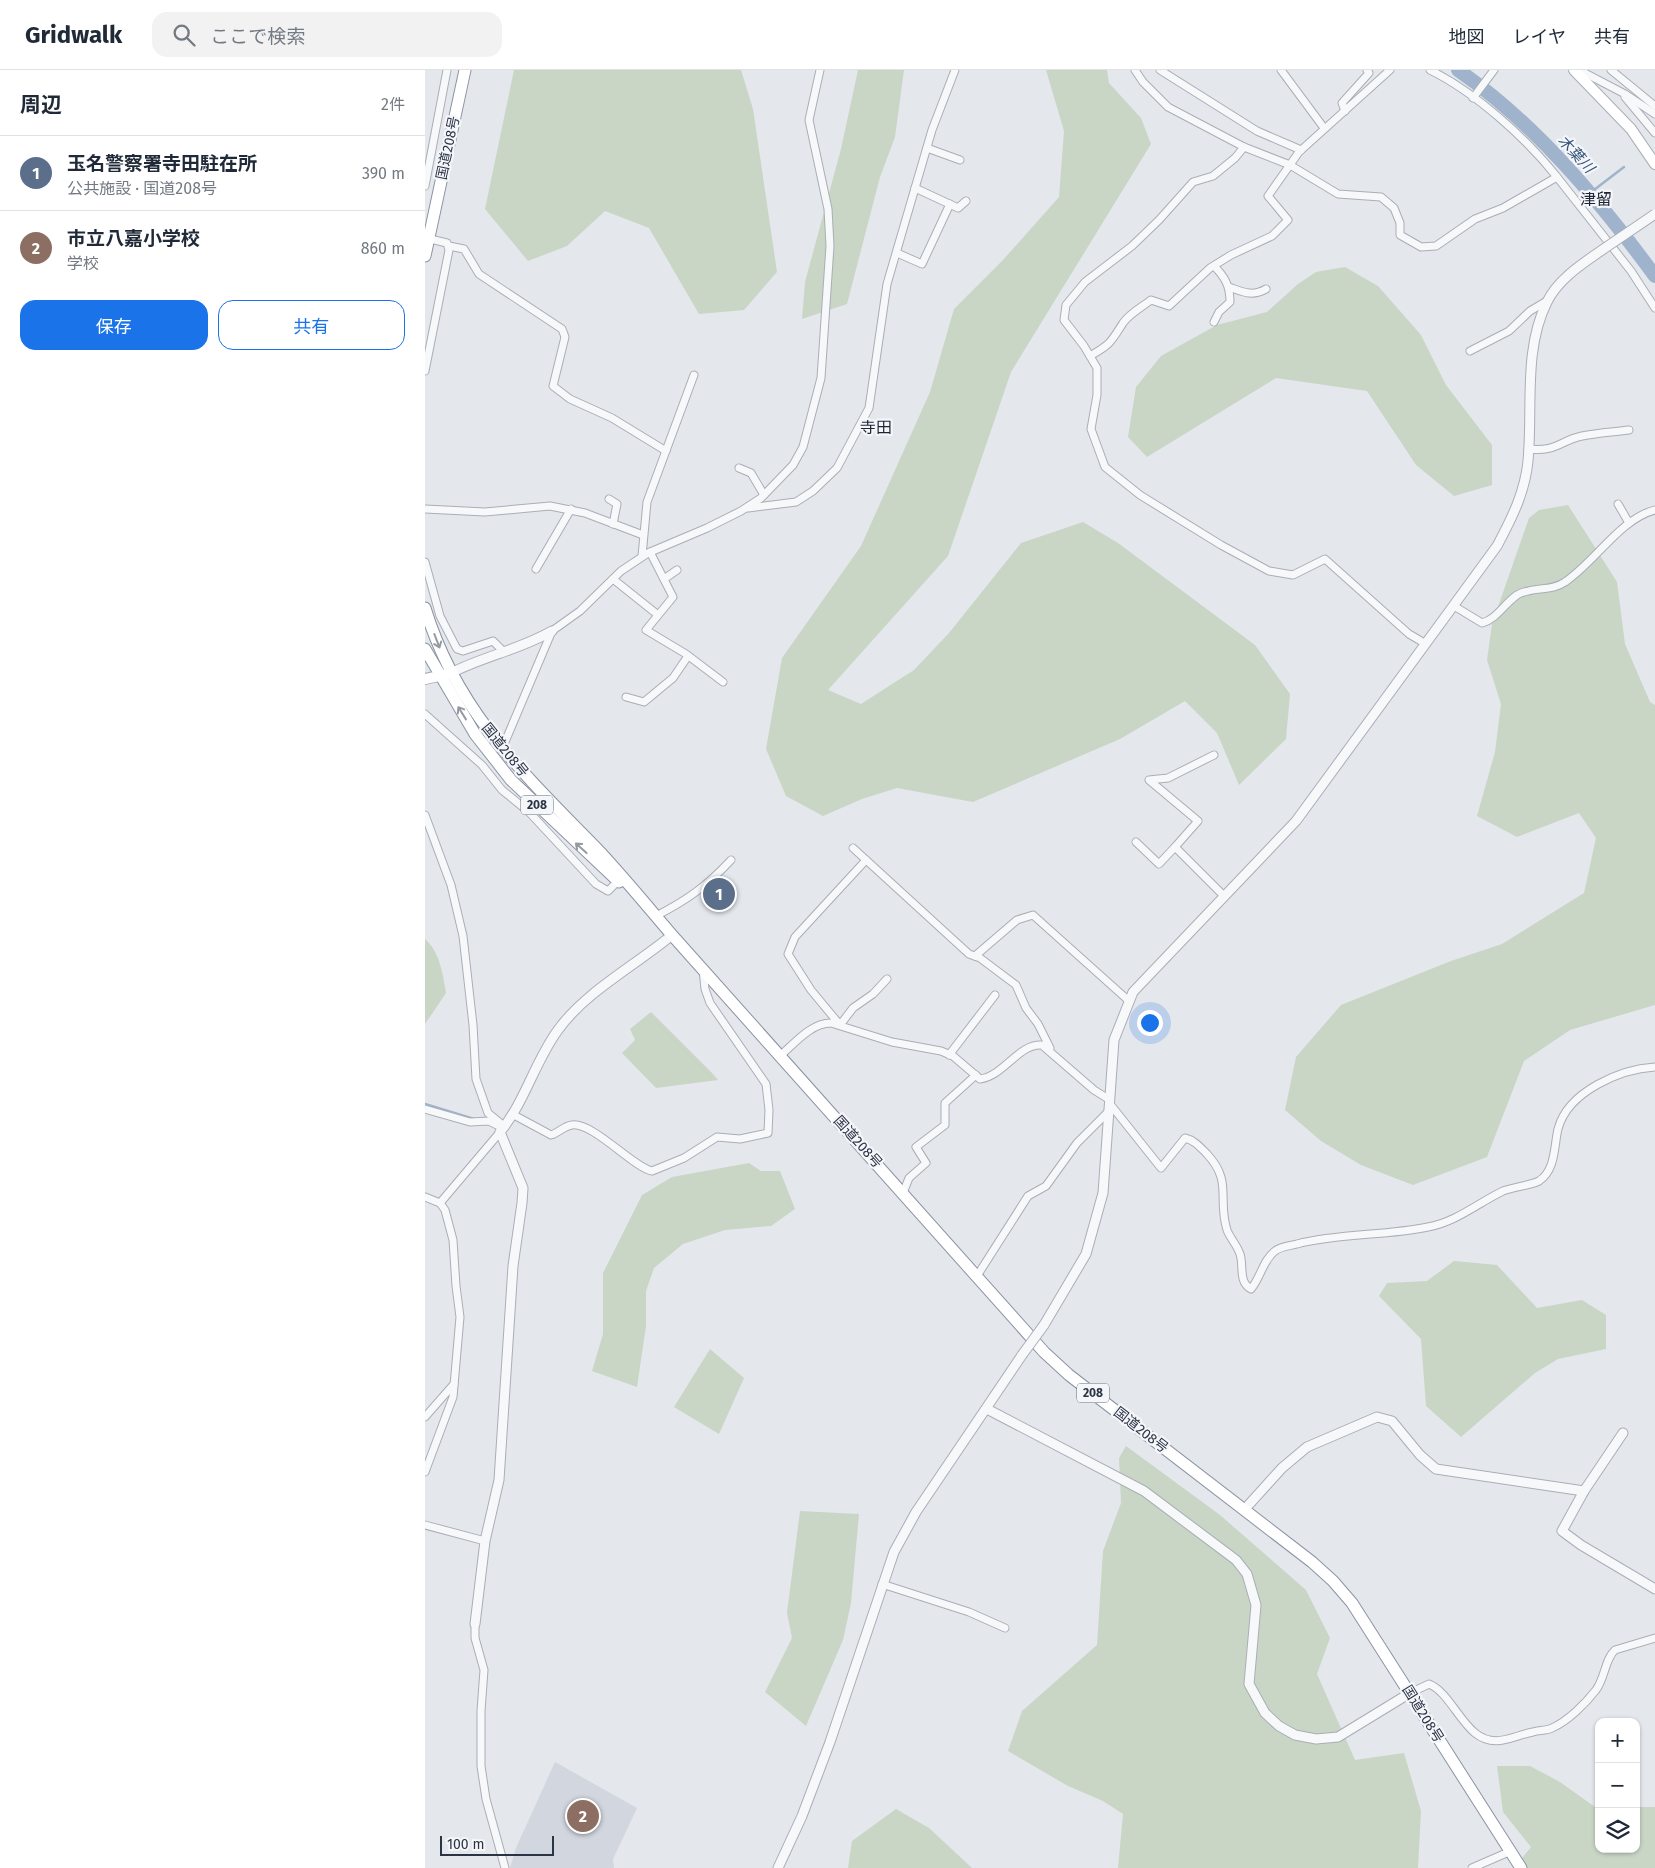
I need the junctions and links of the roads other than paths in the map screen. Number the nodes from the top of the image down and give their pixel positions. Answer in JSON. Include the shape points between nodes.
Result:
{"nodes":[{"id":1,"x":447,"y":70,"type":"edge"},
{"id":2,"x":465,"y":70,"type":"edge"},
{"id":3,"x":820,"y":70,"type":"edge"},
{"id":4,"x":955,"y":70,"type":"edge"},
{"id":5,"x":1135,"y":70,"type":"edge"},
{"id":6,"x":1160,"y":70,"type":"edge"},
{"id":7,"x":1281,"y":70,"type":"edge"},
{"id":8,"x":1367,"y":70,"type":"edge"},
{"id":9,"x":1390,"y":70,"type":"edge"},
{"id":10,"x":1431,"y":70,"type":"edge"},
{"id":11,"x":1494,"y":70,"type":"edge"},
{"id":12,"x":1574,"y":70,"type":"edge"},
{"id":13,"x":1579,"y":70,"type":"edge"},
{"id":14,"x":1611,"y":70,"type":"edge"},
{"id":15,"x":1619,"y":91,"type":"junction"},
{"id":16,"x":1474,"y":96,"type":"junction"},
{"id":17,"x":1655,"y":106,"type":"edge"},
{"id":18,"x":1345,"y":111,"type":"junction"},
{"id":19,"x":1655,"y":114,"type":"edge"},
{"id":20,"x":1324,"y":128,"type":"junction"},
{"id":21,"x":1655,"y":133,"type":"edge"},
{"id":22,"x":1244,"y":147,"type":"junction"},
{"id":23,"x":927,"y":148,"type":"junction"},
{"id":24,"x":1301,"y":150,"type":"junction"},
{"id":25,"x":960,"y":160,"type":"dead end"},
{"id":26,"x":1655,"y":164,"type":"edge"},
{"id":27,"x":1290,"y":165,"type":"junction"},
{"id":28,"x":1557,"y":177,"type":"junction"},
{"id":29,"x":425,"y":186,"type":"edge"},
{"id":30,"x":915,"y":188,"type":"junction"},
{"id":31,"x":966,"y":201,"type":"dead end"},
{"id":32,"x":950,"y":204,"type":"junction"},
{"id":33,"x":1655,"y":214,"type":"edge"},
{"id":34,"x":427,"y":239,"type":"edge"},
{"id":35,"x":449,"y":246,"type":"junction"},
{"id":36,"x":897,"y":253,"type":"junction"},
{"id":37,"x":425,"y":256,"type":"edge"},
{"id":38,"x":1214,"y":266,"type":"junction"},
{"id":39,"x":1229,"y":287,"type":"junction"},
{"id":40,"x":1266,"y":289,"type":"dead end"},
{"id":41,"x":1547,"y":301,"type":"junction"},
{"id":42,"x":1655,"y":308,"type":"edge"},
{"id":43,"x":1214,"y":322,"type":"dead end"},
{"id":44,"x":1470,"y":351,"type":"dead end"},
{"id":45,"x":1090,"y":356,"type":"junction"},
{"id":46,"x":425,"y":371,"type":"edge"},
{"id":47,"x":694,"y":375,"type":"dead end"},
{"id":48,"x":1629,"y":430,"type":"dead end"},
{"id":49,"x":1528,"y":449,"type":"junction"},
{"id":50,"x":665,"y":451,"type":"junction"},
{"id":51,"x":739,"y":468,"type":"dead end"},
{"id":52,"x":764,"y":495,"type":"junction"},
{"id":53,"x":609,"y":499,"type":"dead end"},
{"id":54,"x":1618,"y":504,"type":"dead end"},
{"id":55,"x":745,"y":508,"type":"junction"},
{"id":56,"x":425,"y":509,"type":"edge"},
{"id":57,"x":571,"y":509,"type":"junction"},
{"id":58,"x":1655,"y":510,"type":"edge"},
{"id":59,"x":1629,"y":522,"type":"junction"},
{"id":60,"x":613,"y":524,"type":"junction"},
{"id":61,"x":643,"y":535,"type":"junction"},
{"id":62,"x":650,"y":552,"type":"junction"},
{"id":63,"x":642,"y":556,"type":"junction"},
{"id":64,"x":425,"y":562,"type":"edge"},
{"id":65,"x":537,"y":569,"type":"dead end"},
{"id":66,"x":677,"y":570,"type":"dead end"},
{"id":67,"x":613,"y":579,"type":"junction"},
{"id":68,"x":664,"y":579,"type":"junction"},
{"id":69,"x":1454,"y":606,"type":"junction"},
{"id":70,"x":425,"y":608,"type":"edge"},
{"id":71,"x":658,"y":615,"type":"junction"},
{"id":72,"x":552,"y":631,"type":"junction"},
{"id":73,"x":1426,"y":644,"type":"junction"},
{"id":74,"x":425,"y":649,"type":"edge"},
{"id":75,"x":504,"y":652,"type":"junction"},
{"id":76,"x":688,"y":656,"type":"junction"},
{"id":77,"x":453,"y":672,"type":"junction"},
{"id":78,"x":440,"y":677,"type":"junction"},
{"id":79,"x":425,"y":679,"type":"edge"},
{"id":80,"x":723,"y":682,"type":"dead end"},
{"id":81,"x":625,"y":697,"type":"dead end"},
{"id":82,"x":425,"y":714,"type":"edge"},
{"id":83,"x":502,"y":749,"type":"junction"},
{"id":84,"x":1214,"y":755,"type":"dead end"},
{"id":85,"x":511,"y":780,"type":"junction"},
{"id":86,"x":502,"y":790,"type":"junction"},
{"id":87,"x":425,"y":815,"type":"edge"},
{"id":88,"x":1136,"y":842,"type":"dead end"},
{"id":89,"x":1175,"y":847,"type":"junction"},
{"id":90,"x":853,"y":848,"type":"dead end"},
{"id":91,"x":731,"y":860,"type":"dead end"},
{"id":92,"x":866,"y":860,"type":"junction"},
{"id":93,"x":617,"y":881,"type":"junction"},
{"id":94,"x":1224,"y":896,"type":"junction"},
{"id":95,"x":656,"y":916,"type":"junction"},
{"id":96,"x":672,"y":935,"type":"junction"},
{"id":97,"x":975,"y":956,"type":"junction"},
{"id":98,"x":703,"y":970,"type":"junction"},
{"id":99,"x":887,"y":979,"type":"dead end"},
{"id":100,"x":995,"y":995,"type":"dead end"},
{"id":101,"x":1129,"y":1001,"type":"junction"},
{"id":102,"x":840,"y":1025,"type":"junction"},
{"id":103,"x":1052,"y":1051,"type":"junction"},
{"id":104,"x":949,"y":1054,"type":"junction"},
{"id":105,"x":781,"y":1056,"type":"junction"},
{"id":106,"x":1655,"y":1067,"type":"edge"},
{"id":107,"x":976,"y":1075,"type":"junction"},
{"id":108,"x":1110,"y":1105,"type":"junction"},
{"id":109,"x":425,"y":1109,"type":"edge"},
{"id":110,"x":512,"y":1114,"type":"junction"},
{"id":111,"x":503,"y":1129,"type":"junction"},
{"id":112,"x":903,"y":1193,"type":"junction"},
{"id":113,"x":425,"y":1198,"type":"edge"},
{"id":114,"x":440,"y":1203,"type":"junction"},
{"id":115,"x":977,"y":1276,"type":"junction"},
{"id":116,"x":454,"y":1383,"type":"junction"},
{"id":117,"x":987,"y":1409,"type":"junction"},
{"id":118,"x":425,"y":1417,"type":"edge"},
{"id":119,"x":1623,"y":1433,"type":"dead end"},
{"id":120,"x":425,"y":1472,"type":"edge"},
{"id":121,"x":1584,"y":1491,"type":"junction"},
{"id":122,"x":1244,"y":1510,"type":"junction"},
{"id":123,"x":425,"y":1525,"type":"edge"},
{"id":124,"x":485,"y":1541,"type":"junction"},
{"id":125,"x":882,"y":1584,"type":"junction"},
{"id":126,"x":1655,"y":1589,"type":"edge"},
{"id":127,"x":478,"y":1626,"type":"joint"},
{"id":128,"x":1005,"y":1628,"type":"dead end"},
{"id":129,"x":1655,"y":1638,"type":"edge"},
{"id":130,"x":1409,"y":1693,"type":"junction"},
{"id":131,"x":1511,"y":1851,"type":"junction"},
{"id":132,"x":505,"y":1868,"type":"edge"},
{"id":133,"x":778,"y":1868,"type":"edge"},
{"id":134,"x":1473,"y":1868,"type":"edge"},
{"id":135,"x":1521,"y":1868,"type":"edge"}],
"edges":[{"from":1,"to":29,"type":"street"},
{"from":2,"to":34,"type":"highway","name":"国道208号"},
{"from":3,"to":52,"type":"street","via":[[809,120],[830,224],[821,378],[803,447],[793,465]]},
{"from":4,"to":23,"type":"street"},
{"from":5,"to":22,"type":"street","via":[[1168,107]]},
{"from":6,"to":24,"type":"street","via":[[1257,131]]},
{"from":7,"to":20,"type":"street"},
{"from":8,"to":18,"type":"street","via":[[1369,73],[1342,103]]},
{"from":9,"to":18,"type":"street"},
{"from":10,"to":16,"type":"street"},
{"from":11,"to":16,"type":"street"},
{"from":12,"to":26,"type":"main road","via":[[1631,128]]},
{"from":13,"to":15,"type":"street"},
{"from":14,"to":17,"type":"street"},
{"from":15,"to":19,"type":"street"},
{"from":15,"to":21,"type":"street"},
{"from":16,"to":28,"type":"street","via":[[1521,136]]},
{"from":18,"to":20,"type":"street"},
{"from":20,"to":24,"type":"street"},
{"from":22,"to":27,"type":"street"},
{"from":22,"to":45,"type":"street","via":[[1213,176],[1193,182],[1159,220],[1132,246],[1085,282],[1066,305],[1064,320]]},
{"from":23,"to":25,"type":"street"},
{"from":23,"to":30,"type":"street"},
{"from":24,"to":27,"type":"street"},
{"from":27,"to":28,"type":"street","via":[[1338,194],[1381,198],[1394,208],[1400,223],[1400,235],[1429,248],[1475,219],[1503,208]]},
{"from":27,"to":38,"type":"street","via":[[1268,196],[1288,220],[1272,236]]},
{"from":28,"to":42,"type":"street","via":[[1631,271]]},
{"from":30,"to":32,"type":"street"},
{"from":30,"to":36,"type":"street"},
{"from":31,"to":32,"type":"street","via":[[958,208]]},
{"from":32,"to":36,"type":"street","via":[[922,264]]},
{"from":33,"to":41,"type":"street","bridge":true,"via":[[1569,274]]},
{"from":34,"to":35,"type":"street"},
{"from":34,"to":37,"type":"highway","name":"国道208号"},
{"from":35,"to":46,"type":"street"},
{"from":35,"to":50,"type":"street","via":[[464,249],[479,274],[562,329],[565,337],[553,386]]},
{"from":36,"to":55,"type":"street","via":[[887,284],[869,408],[837,468],[796,502]]},
{"from":38,"to":39,"type":"street"},
{"from":38,"to":45,"type":"street","via":[[1169,306],[1151,300],[1136,310],[1105,347]]},
{"from":39,"to":40,"type":"street","via":[[1249,294]]},
{"from":39,"to":43,"type":"street","via":[[1230,302]]},
{"from":41,"to":44,"type":"street","via":[[1530,311],[1509,331]]},
{"from":41,"to":49,"type":"street","via":[[1533,343]]},
{"from":45,"to":73,"type":"street","via":[[1097,368],[1097,395],[1091,429],[1105,467],[1140,495],[1269,572],[1293,575],[1325,559],[1409,634]]},
{"from":47,"to":50,"type":"street"},
{"from":48,"to":49,"type":"street","via":[[1579,436],[1543,450]]},
{"from":49,"to":69,"type":"street","via":[[1519,504],[1497,546]]},
{"from":50,"to":61,"type":"street","via":[[647,502]]},
{"from":51,"to":52,"type":"street","via":[[751,473]]},
{"from":52,"to":55,"type":"street"},
{"from":53,"to":60,"type":"street","via":[[617,504]]},
{"from":54,"to":59,"type":"street"},
{"from":55,"to":62,"type":"street"},
{"from":56,"to":57,"type":"street","via":[[485,512],[550,506]]},
{"from":57,"to":60,"type":"street"},
{"from":57,"to":65,"type":"street"},
{"from":58,"to":59,"type":"street"},
{"from":59,"to":69,"type":"street","via":[[1564,583],[1517,595],[1491,621],[1481,623]]},
{"from":60,"to":61,"type":"street"},
{"from":61,"to":63,"type":"street"},
{"from":62,"to":63,"type":"street"},
{"from":62,"to":68,"type":"street"},
{"from":63,"to":67,"type":"street"},
{"from":64,"to":75,"type":"street","via":[[441,616],[457,649],[493,640]]},
{"from":66,"to":68,"type":"street"},
{"from":67,"to":71,"type":"street"},
{"from":67,"to":72,"type":"street","via":[[580,611]]},
{"from":68,"to":71,"type":"street","via":[[673,597]]},
{"from":69,"to":73,"type":"street"},
{"from":70,"to":77,"type":"highway","name":"国道208号","number":"208","one_way":true},
{"from":71,"to":76,"type":"street","via":[[646,630]]},
{"from":72,"to":75,"type":"street"},
{"from":72,"to":83,"type":"street"},
{"from":73,"to":94,"type":"street","via":[[1296,821]]},
{"from":74,"to":78,"type":"highway","name":"国道208号","number":"208"},
{"from":75,"to":77,"type":"street"},
{"from":76,"to":80,"type":"street"},
{"from":76,"to":81,"type":"street","via":[[673,678],[644,702]]},
{"from":77,"to":78,"type":"main road"},
{"from":77,"to":83,"type":"highway","name":"国道208号","number":"208","via":[[469,702]]},
{"from":78,"to":79,"type":"main road"},
{"from":85,"to":78,"type":"highway","name":"国道208号","number":"208","one_way":true,"via":[[475,734]]},
{"from":82,"to":86,"type":"street","via":[[464,746]]},
{"from":83,"to":95,"type":"highway","name":"国道208号","number":"208"},
{"from":84,"to":89,"type":"street","via":[[1168,778],[1149,780],[1199,821]]},
{"from":85,"to":86,"type":"street"},
{"from":93,"to":85,"type":"highway","name":"国道208号","number":"208","one_way":true},
{"from":86,"to":93,"type":"street","via":[[529,812],[596,884],[608,891]]},
{"from":87,"to":111,"type":"street","via":[[451,885],[463,936],[476,1079],[487,1113]]},
{"from":88,"to":89,"type":"street","via":[[1159,864]]},
{"from":89,"to":94,"type":"street"},
{"from":90,"to":92,"type":"street"},
{"from":91,"to":95,"type":"street","via":[[710,883],[689,899]]},
{"from":92,"to":97,"type":"street"},
{"from":92,"to":102,"type":"street","via":[[795,936],[789,954],[811,990]]},
{"from":93,"to":95,"type":"highway","name":"国道208号","number":"208"},
{"from":94,"to":101,"type":"street","via":[[1133,992]]},
{"from":95,"to":96,"type":"highway","name":"国道208号","number":"208"},
{"from":96,"to":98,"type":"highway","name":"国道208号","number":"208"},
{"from":96,"to":110,"type":"street","via":[[568,1018],[557,1031]]},
{"from":97,"to":101,"type":"street","via":[[1017,920],[1033,915]]},
{"from":97,"to":103,"type":"street","via":[[1016,985]]},
{"from":98,"to":105,"type":"highway","name":"国道208号","number":"208"},
{"from":98,"to":110,"type":"street","via":[[710,1003],[766,1084],[768,1133],[740,1139],[717,1138],[684,1158],[652,1171],[580,1126],[569,1125],[551,1135]]},
{"from":99,"to":102,"type":"street","via":[[853,1008]]},
{"from":100,"to":104,"type":"street"},
{"from":101,"to":108,"type":"street","via":[[1114,1040]]},
{"from":102,"to":104,"type":"street","via":[[892,1042]]},
{"from":102,"to":105,"type":"street","via":[[818,1025]]},
{"from":103,"to":107,"type":"street","via":[[1037,1044],[992,1075],[980,1079]]},
{"from":103,"to":108,"type":"street"},
{"from":104,"to":107,"type":"street"},
{"from":105,"to":112,"type":"highway","name":"国道208号","number":"208"},
{"from":106,"to":108,"type":"street","via":[[1618,1074],[1580,1096],[1562,1119],[1555,1152],[1539,1181],[1501,1192],[1467,1212],[1430,1227],[1313,1240],[1277,1250],[1268,1258],[1251,1289],[1243,1281],[1240,1254],[1227,1231],[1222,1174],[1214,1161],[1185,1138],[1161,1168]]},
{"from":107,"to":112,"type":"street","via":[[945,1104],[945,1125],[916,1147],[926,1163],[909,1178]]},
{"from":108,"to":115,"type":"street","via":[[1077,1143],[1047,1186],[1028,1196]]},
{"from":108,"to":117,"type":"street","bridge":true,"via":[[1103,1193],[1086,1254],[1072,1281]]},
{"from":109,"to":111,"type":"street","via":[[470,1122],[489,1121]]},
{"from":110,"to":111,"type":"street"},
{"from":111,"to":114,"type":"street"},
{"from":111,"to":124,"type":"street","via":[[523,1188],[523,1203],[513,1266],[499,1480]]},
{"from":112,"to":115,"type":"highway","name":"国道208号","number":"208"},
{"from":113,"to":114,"type":"street"},
{"from":114,"to":116,"type":"street","via":[[453,1240],[460,1317]]},
{"from":115,"to":122,"type":"highway","name":"国道208号","number":"208","via":[[1044,1352],[1069,1375]]},
{"from":116,"to":118,"type":"street"},
{"from":116,"to":120,"type":"street","via":[[453,1397]]},
{"from":117,"to":125,"type":"street","via":[[916,1512],[894,1552]]},
{"from":117,"to":130,"type":"street","via":[[1144,1491],[1236,1560],[1247,1574],[1256,1605],[1249,1684],[1265,1713],[1279,1726],[1295,1735],[1316,1739],[1339,1737]]},
{"from":119,"to":121,"type":"street"},
{"from":121,"to":122,"type":"street","via":[[1436,1470],[1393,1421],[1377,1417],[1307,1448],[1282,1468]]},
{"from":121,"to":126,"type":"street","via":[[1562,1531]]},
{"from":122,"to":130,"type":"highway","name":"国道208号","number":"208","via":[[1333,1581],[1352,1603]]},
{"from":123,"to":124,"type":"street"},
{"from":124,"to":127,"type":"street"},
{"from":125,"to":128,"type":"street","via":[[969,1612]]},
{"from":125,"to":133,"type":"street","via":[[830,1742]]},
{"from":127,"to":132,"type":"street","via":[[475,1638],[484,1670],[481,1766],[486,1799]]},
{"from":129,"to":130,"type":"street","via":[[1615,1650],[1596,1690],[1567,1718],[1552,1728],[1504,1741],[1486,1740],[1475,1733],[1433,1686],[1429,1684]]},
{"from":130,"to":131,"type":"highway","name":"国道208号","number":"208"},
{"from":131,"to":134,"type":"street"},
{"from":131,"to":135,"type":"highway","name":"国道208号","number":"208"}]}
